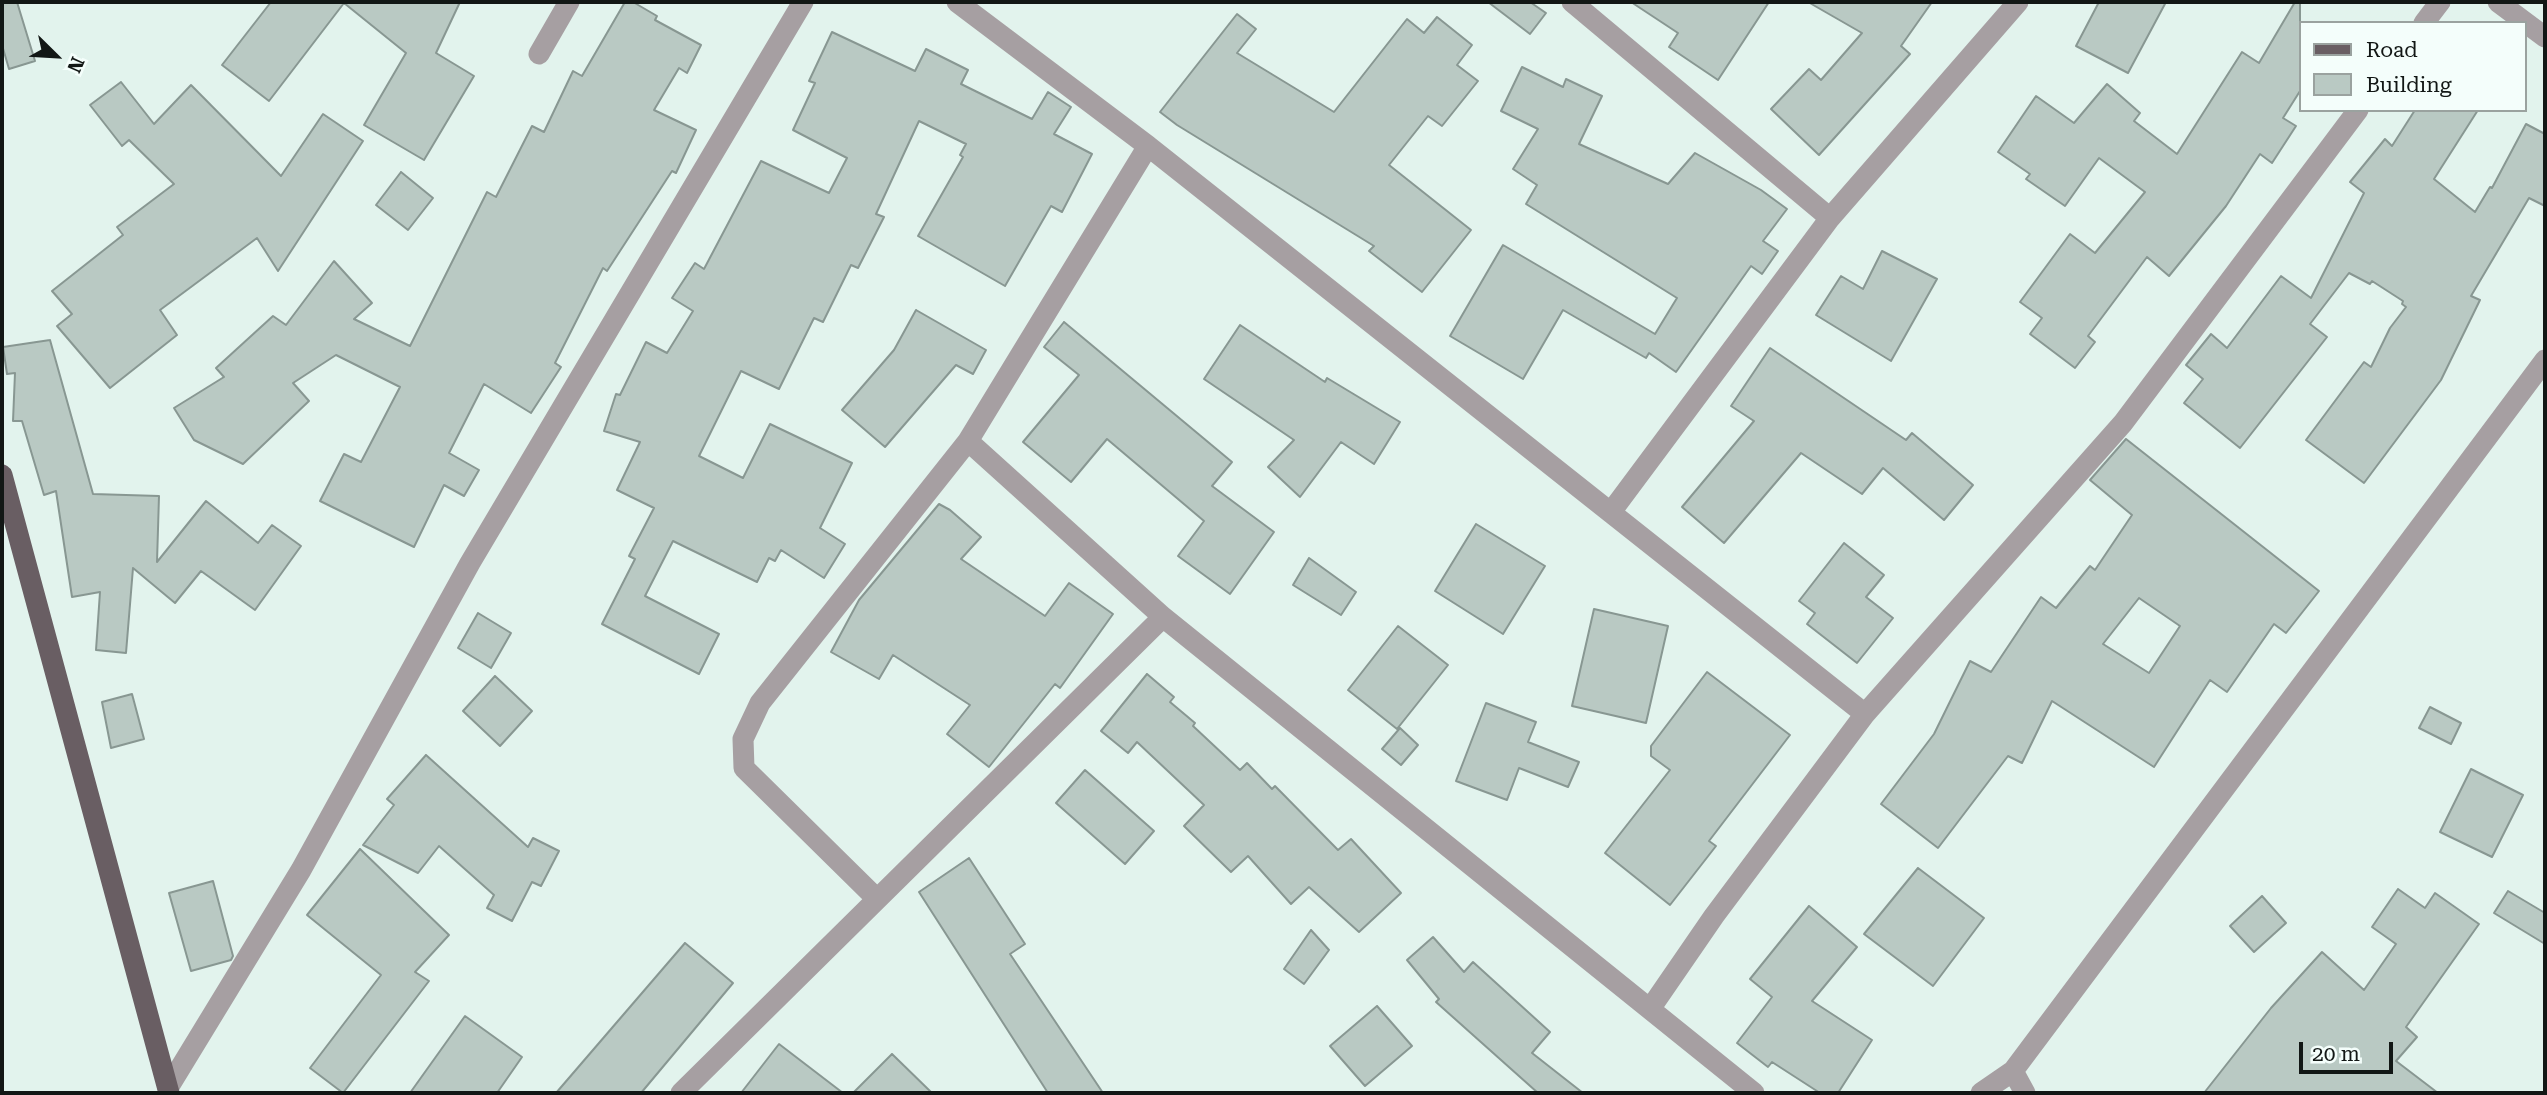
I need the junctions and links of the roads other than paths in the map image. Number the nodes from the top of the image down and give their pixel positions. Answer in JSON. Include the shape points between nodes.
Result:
{"nodes":[{"id":1,"x":569,"y":2,"type":"edge"},
{"id":2,"x":803,"y":2,"type":"edge"},
{"id":3,"x":957,"y":2,"type":"edge"},
{"id":4,"x":1572,"y":2,"type":"edge"},
{"id":5,"x":2018,"y":2,"type":"edge"},
{"id":6,"x":2440,"y":2,"type":"edge"},
{"id":7,"x":2498,"y":2,"type":"edge"},
{"id":8,"x":2426,"y":21,"type":"edge"},
{"id":9,"x":2524,"y":21,"type":"edge"},
{"id":10,"x":2526,"y":23,"type":"edge"},
{"id":11,"x":2545,"y":37,"type":"edge"},
{"id":12,"x":539,"y":54,"type":"dead end"},
{"id":13,"x":2356,"y":112,"type":"edge"},
{"id":14,"x":1148,"y":146,"type":"junction"},
{"id":15,"x":1830,"y":218,"type":"junction"},
{"id":16,"x":2545,"y":360,"type":"edge"},
{"id":17,"x":968,"y":441,"type":"junction"},
{"id":18,"x":2,"y":475,"type":"edge"},
{"id":19,"x":1611,"y":512,"type":"junction"},
{"id":20,"x":1163,"y":617,"type":"junction"},
{"id":21,"x":1864,"y":714,"type":"junction"},
{"id":22,"x":877,"y":899,"type":"junction"},
{"id":23,"x":1650,"y":1009,"type":"junction"},
{"id":24,"x":2013,"y":1071,"type":"junction"},
{"id":25,"x":169,"y":1090,"type":"edge"},
{"id":26,"x":681,"y":1093,"type":"edge"},
{"id":27,"x":1754,"y":1093,"type":"edge"},
{"id":28,"x":1981,"y":1093,"type":"edge"},
{"id":29,"x":2025,"y":1093,"type":"edge"}],
"edges":[{"from":1,"to":12,"type":"street"},
{"from":2,"to":25,"type":"street","via":[[470,563],[301,870]]},
{"from":3,"to":14,"type":"street"},
{"from":4,"to":15,"type":"street"},
{"from":5,"to":15,"type":"street"},
{"from":6,"to":8,"type":"street"},
{"from":7,"to":9,"type":"street"},
{"from":10,"to":11,"type":"street"},
{"from":13,"to":21,"type":"street","via":[[2123,423]]},
{"from":14,"to":17,"type":"street"},
{"from":14,"to":19,"type":"street"},
{"from":15,"to":19,"type":"street"},
{"from":16,"to":24,"type":"street"},
{"from":17,"to":20,"type":"street"},
{"from":17,"to":22,"type":"street","via":[[760,703],[743,739],[744,768]]},
{"from":18,"to":25,"type":"main road"},
{"from":19,"to":21,"type":"street"},
{"from":20,"to":22,"type":"street"},
{"from":20,"to":23,"type":"street"},
{"from":21,"to":23,"type":"street"},
{"from":22,"to":26,"type":"street"},
{"from":23,"to":27,"type":"street"},
{"from":24,"to":28,"type":"street"},
{"from":24,"to":29,"type":"street"}]}
